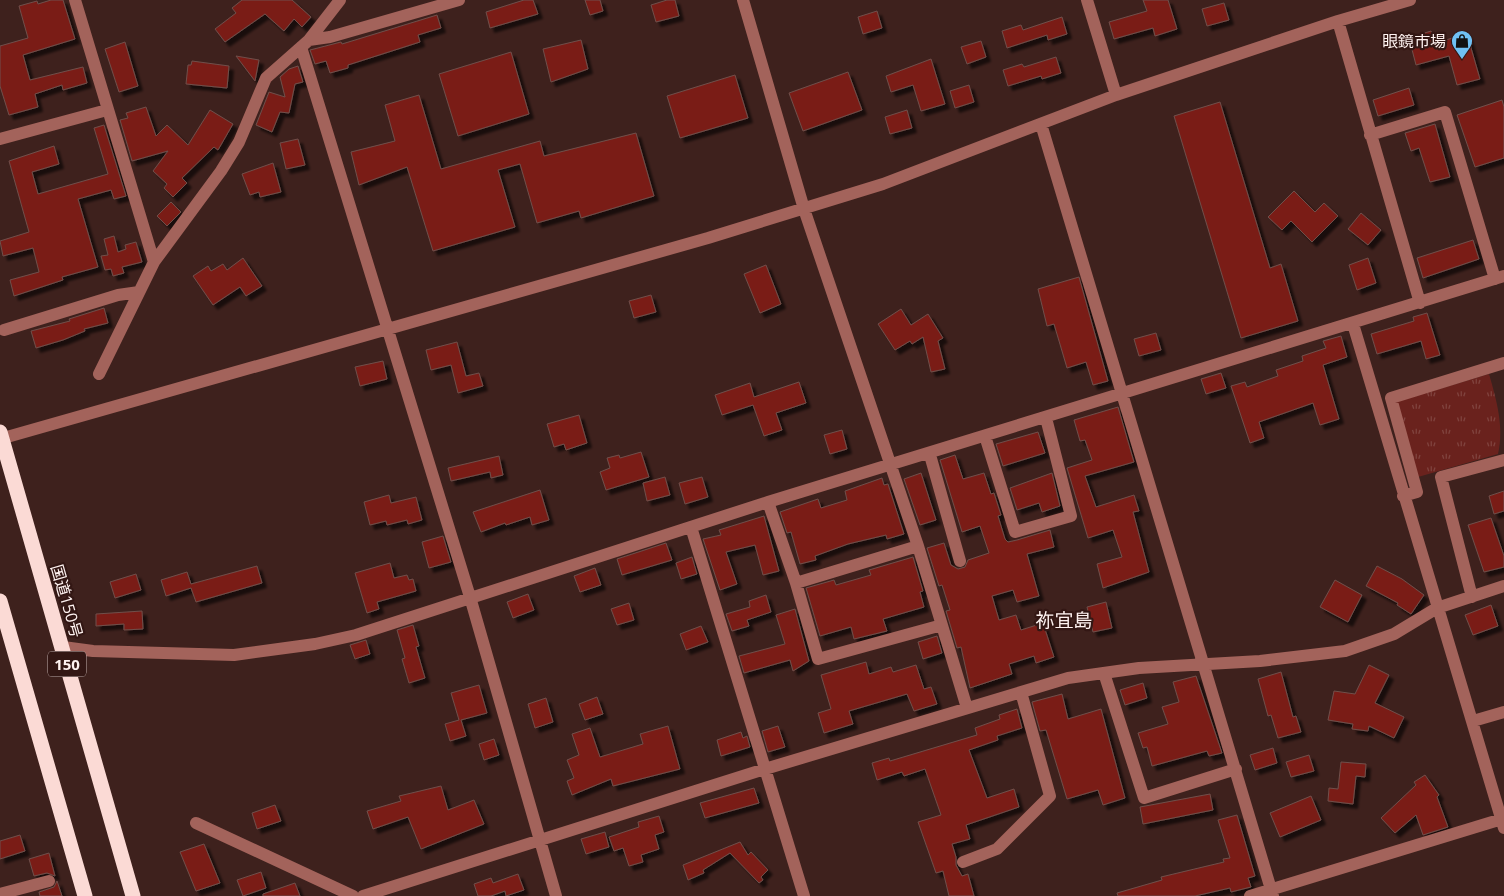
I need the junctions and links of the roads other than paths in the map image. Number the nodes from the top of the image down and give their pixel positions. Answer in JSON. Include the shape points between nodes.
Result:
{"nodes":[{"id":1,"x":75,"y":0,"type":"edge"},
{"id":2,"x":340,"y":0,"type":"edge"},
{"id":3,"x":459,"y":0,"type":"edge"},
{"id":4,"x":743,"y":0,"type":"edge"},
{"id":5,"x":1087,"y":0,"type":"edge"},
{"id":6,"x":1410,"y":0,"type":"edge"},
{"id":7,"x":1338,"y":21,"type":"junction"},
{"id":8,"x":305,"y":44,"type":"junction"},
{"id":9,"x":1116,"y":96,"type":"junction"},
{"id":10,"x":107,"y":110,"type":"junction"},
{"id":11,"x":1042,"y":124,"type":"junction"},
{"id":12,"x":1370,"y":135,"type":"junction"},
{"id":13,"x":0,"y":139,"type":"edge"},
{"id":14,"x":804,"y":208,"type":"junction"},
{"id":15,"x":154,"y":262,"type":"junction"},
{"id":16,"x":1500,"y":278,"type":"edge"},
{"id":17,"x":139,"y":292,"type":"junction"},
{"id":18,"x":1420,"y":303,"type":"junction"},
{"id":19,"x":1353,"y":324,"type":"junction"},
{"id":20,"x":386,"y":329,"type":"junction"},
{"id":21,"x":4,"y":330,"type":"dead end"},
{"id":22,"x":1504,"y":363,"type":"edge"},
{"id":23,"x":99,"y":374,"type":"dead end"},
{"id":24,"x":1122,"y":395,"type":"junction"},
{"id":25,"x":1046,"y":418,"type":"junction"},
{"id":26,"x":1,"y":436,"type":"edge"},
{"id":27,"x":985,"y":436,"type":"junction"},
{"id":28,"x":930,"y":455,"type":"junction"},
{"id":29,"x":1504,"y":460,"type":"edge"},
{"id":30,"x":889,"y":466,"type":"junction"},
{"id":31,"x":1403,"y":496,"type":"junction"},
{"id":32,"x":768,"y":502,"type":"junction"},
{"id":33,"x":691,"y":527,"type":"junction"},
{"id":34,"x":918,"y":546,"type":"junction"},
{"id":35,"x":960,"y":561,"type":"dead end"},
{"id":36,"x":796,"y":583,"type":"junction"},
{"id":37,"x":1504,"y":586,"type":"edge"},
{"id":38,"x":1472,"y":596,"type":"junction"},
{"id":39,"x":470,"y":597,"type":"junction"},
{"id":40,"x":1437,"y":608,"type":"junction"},
{"id":41,"x":1,"y":610,"type":"edge"},
{"id":42,"x":942,"y":625,"type":"junction"},
{"id":43,"x":63,"y":647,"type":"junction"},
{"id":44,"x":1205,"y":663,"type":"junction"},
{"id":45,"x":1104,"y":673,"type":"junction"},
{"id":46,"x":1021,"y":692,"type":"junction"},
{"id":47,"x":966,"y":708,"type":"junction"},
{"id":48,"x":1504,"y":712,"type":"edge"},
{"id":49,"x":1473,"y":721,"type":"junction"},
{"id":50,"x":765,"y":769,"type":"junction"},
{"id":51,"x":1236,"y":769,"type":"junction"},
{"id":52,"x":196,"y":823,"type":"dead end"},
{"id":53,"x":1503,"y":826,"type":"edge"},
{"id":54,"x":539,"y":841,"type":"junction"},
{"id":55,"x":963,"y":862,"type":"dead end"},
{"id":56,"x":49,"y":881,"type":"dead end"},
{"id":57,"x":1272,"y":893,"type":"edge"},
{"id":58,"x":0,"y":894,"type":"edge"},
{"id":59,"x":85,"y":896,"type":"edge"},
{"id":60,"x":133,"y":896,"type":"edge"},
{"id":61,"x":353,"y":896,"type":"edge"},
{"id":62,"x":363,"y":896,"type":"edge"},
{"id":63,"x":556,"y":896,"type":"edge"},
{"id":64,"x":804,"y":896,"type":"edge"},
{"id":65,"x":1250,"y":896,"type":"edge"}],
"edges":[{"from":1,"to":10,"type":"street"},
{"from":2,"to":8,"type":"street"},
{"from":3,"to":8,"type":"street"},
{"from":4,"to":14,"type":"street"},
{"from":5,"to":9,"type":"street"},
{"from":6,"to":7,"type":"street"},
{"from":7,"to":9,"type":"street"},
{"from":7,"to":12,"type":"street"},
{"from":8,"to":15,"type":"street","via":[[266,78],[238,142],[221,171]]},
{"from":8,"to":20,"type":"street"},
{"from":9,"to":11,"type":"street"},
{"from":10,"to":13,"type":"street"},
{"from":10,"to":15,"type":"street","via":[[112,117]]},
{"from":11,"to":14,"type":"street","via":[[883,184]]},
{"from":11,"to":24,"type":"street"},
{"from":12,"to":16,"type":"street","via":[[1445,112]]},
{"from":12,"to":18,"type":"street"},
{"from":14,"to":20,"type":"street"},
{"from":14,"to":30,"type":"street"},
{"from":15,"to":17,"type":"street"},
{"from":16,"to":18,"type":"street"},
{"from":17,"to":21,"type":"street","via":[[118,295]]},
{"from":17,"to":23,"type":"street"},
{"from":18,"to":19,"type":"street"},
{"from":19,"to":24,"type":"street"},
{"from":19,"to":31,"type":"street"},
{"from":20,"to":26,"type":"street"},
{"from":20,"to":39,"type":"street"},
{"from":22,"to":31,"type":"street","via":[[1391,398],[1417,492]]},
{"from":24,"to":25,"type":"street"},
{"from":24,"to":44,"type":"street"},
{"from":25,"to":27,"type":"street"},
{"from":25,"to":27,"type":"street","via":[[1071,516],[1015,532]]},
{"from":26,"to":43,"type":"highway","name":"国道150号","number":"150"},
{"from":27,"to":28,"type":"street"},
{"from":28,"to":30,"type":"street"},
{"from":28,"to":35,"type":"street"},
{"from":29,"to":38,"type":"street","via":[[1441,477]]},
{"from":30,"to":32,"type":"street"},
{"from":30,"to":34,"type":"street"},
{"from":31,"to":40,"type":"street"},
{"from":32,"to":33,"type":"street"},
{"from":32,"to":36,"type":"street"},
{"from":33,"to":39,"type":"street"},
{"from":33,"to":50,"type":"street"},
{"from":34,"to":36,"type":"street"},
{"from":34,"to":42,"type":"street"},
{"from":36,"to":42,"type":"street","via":[[818,659]]},
{"from":37,"to":38,"type":"street"},
{"from":38,"to":40,"type":"street"},
{"from":39,"to":43,"type":"street","via":[[356,635],[234,655]]},
{"from":39,"to":54,"type":"street"},
{"from":40,"to":44,"type":"street","via":[[1394,634],[1345,651],[1260,661]]},
{"from":40,"to":49,"type":"street"},
{"from":41,"to":59,"type":"highway"},
{"from":42,"to":47,"type":"street"},
{"from":43,"to":60,"type":"highway","name":"国道150号","number":"150"},
{"from":44,"to":45,"type":"street"},
{"from":44,"to":51,"type":"street"},
{"from":45,"to":46,"type":"street","via":[[1068,678]]},
{"from":45,"to":51,"type":"street","via":[[1144,798]]},
{"from":46,"to":47,"type":"street"},
{"from":46,"to":55,"type":"street","via":[[1050,796],[997,849]]},
{"from":47,"to":50,"type":"street"},
{"from":48,"to":49,"type":"street"},
{"from":49,"to":53,"type":"street"},
{"from":50,"to":54,"type":"street"},
{"from":50,"to":64,"type":"street"},
{"from":51,"to":57,"type":"street"},
{"from":52,"to":61,"type":"street"},
{"from":53,"to":57,"type":"street"},
{"from":54,"to":62,"type":"street"},
{"from":54,"to":63,"type":"street"},
{"from":56,"to":58,"type":"street"},
{"from":57,"to":65,"type":"street"}]}
